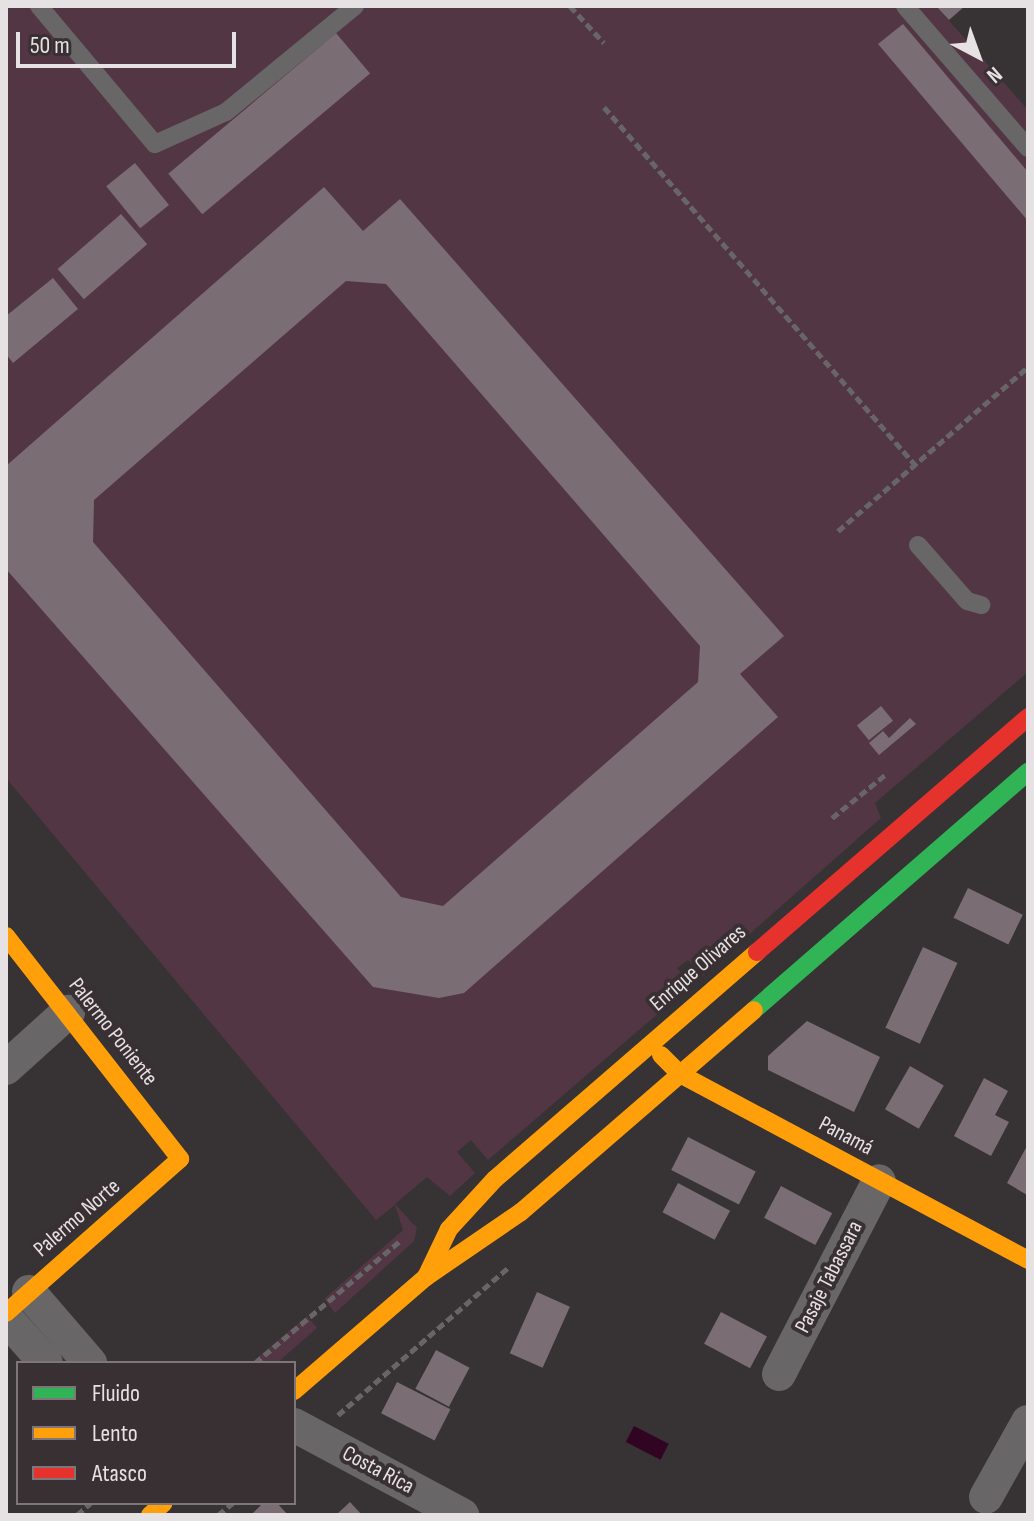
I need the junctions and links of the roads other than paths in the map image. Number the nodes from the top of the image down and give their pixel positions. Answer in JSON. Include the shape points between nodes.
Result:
{"nodes":[{"id":1,"x":39,"y":6,"type":"edge"},
{"id":2,"x":355,"y":6,"type":"edge"},
{"id":3,"x":905,"y":6,"type":"edge"},
{"id":4,"x":1028,"y":148,"type":"edge"},
{"id":5,"x":918,"y":545,"type":"dead end"},
{"id":6,"x":981,"y":605,"type":"dead end"},
{"id":7,"x":1028,"y":717,"type":"edge"},
{"id":8,"x":1028,"y":772,"type":"edge"},
{"id":9,"x":6,"y":936,"type":"edge"},
{"id":10,"x":68,"y":1012,"type":"junction"},
{"id":11,"x":649,"y":1043,"type":"junction"},
{"id":12,"x":6,"y":1068,"type":"edge"},
{"id":13,"x":680,"y":1074,"type":"junction"},
{"id":14,"x":180,"y":1159,"type":"joint"},
{"id":15,"x":879,"y":1181,"type":"junction"},
{"id":16,"x":1028,"y":1260,"type":"edge"},
{"id":17,"x":426,"y":1277,"type":"junction"},
{"id":18,"x":14,"y":1308,"type":"edge"},
{"id":19,"x":45,"y":1361,"type":"edge"},
{"id":20,"x":87,"y":1361,"type":"edge"},
{"id":21,"x":779,"y":1374,"type":"dead end"},
{"id":22,"x":296,"y":1389,"type":"edge"},
{"id":23,"x":1028,"y":1422,"type":"edge"},
{"id":24,"x":304,"y":1430,"type":"edge"},
{"id":25,"x":986,"y":1497,"type":"dead end"},
{"id":26,"x":462,"y":1515,"type":"edge"}],
"edges":[{"from":1,"to":2,"type":"lane","via":[[155,144],[226,112]]},
{"from":3,"to":4,"type":"lane"},
{"from":5,"to":6,"type":"lane","via":[[967,601]]},
{"from":7,"to":11,"type":"main road","name":"Enrique Olivares"},
{"from":8,"to":13,"type":"main road","name":"Enrique Olivares"},
{"from":9,"to":10,"type":"main road","name":"Palermo Poniente"},
{"from":10,"to":12,"type":"street"},
{"from":10,"to":14,"type":"main road","name":"Palermo Poniente"},
{"from":11,"to":13,"type":"main road","name":"Panamá"},
{"from":11,"to":17,"type":"main road","name":"Enrique Olivares","via":[[467,1207],[449,1229]]},
{"from":13,"to":15,"type":"main road","name":"Panamá"},
{"from":13,"to":17,"type":"main road","name":"Enrique Olivares","via":[[521,1212]]},
{"from":14,"to":18,"type":"main road","name":"Palermo Norte"},
{"from":15,"to":16,"type":"main road","name":"Panamá"},
{"from":15,"to":21,"type":"street","name":"Pasaje Tabassara"},
{"from":17,"to":22,"type":"main road","name":"Enrique Olivares"},
{"from":18,"to":19,"type":"street"},
{"from":18,"to":20,"type":"street"},
{"from":23,"to":25,"type":"street"},
{"from":24,"to":26,"type":"street","name":"Costa Rica"}]}
